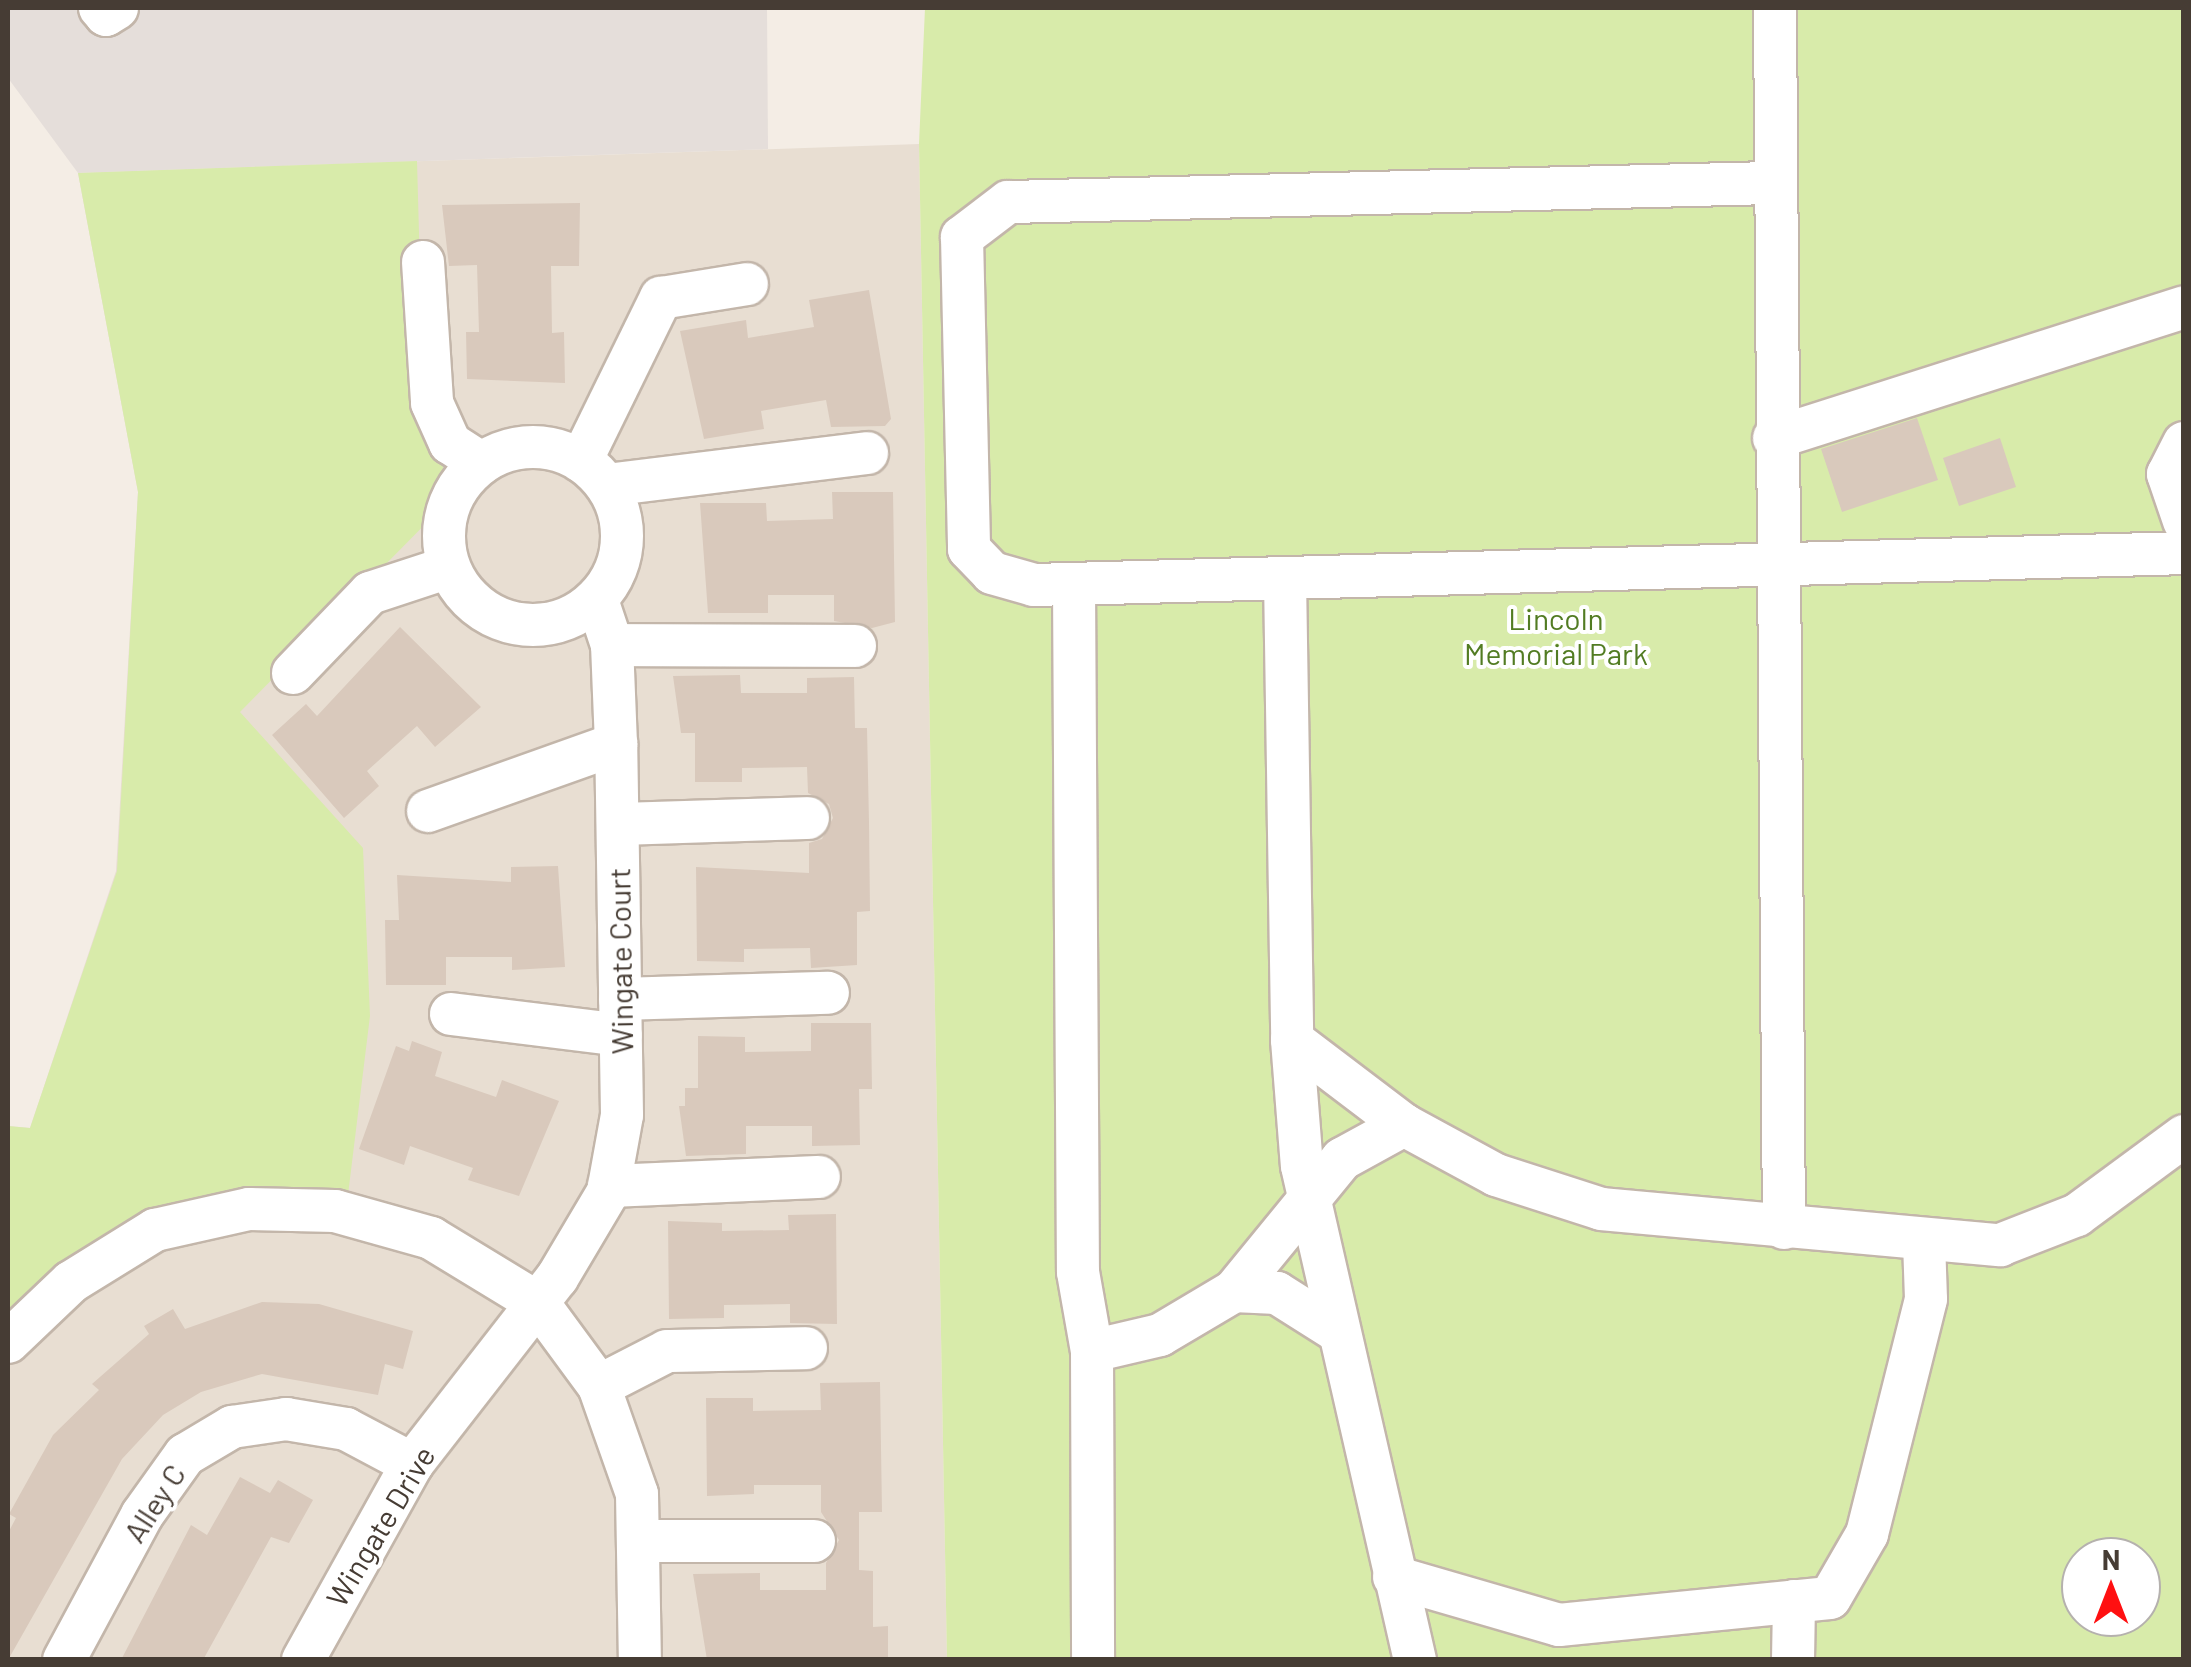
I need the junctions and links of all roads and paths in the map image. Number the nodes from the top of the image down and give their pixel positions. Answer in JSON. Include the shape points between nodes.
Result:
{"nodes":[{"id":1,"x":100,"y":8,"type":"edge"},
{"id":2,"x":118,"y":8,"type":"edge"},
{"id":3,"x":1775,"y":8,"type":"edge"},
{"id":4,"x":1770,"y":183,"type":"junction"},
{"id":5,"x":423,"y":262,"type":"dead end"},
{"id":6,"x":748,"y":284,"type":"dead end"},
{"id":7,"x":2184,"y":308,"type":"edge"},
{"id":8,"x":1774,"y":438,"type":"junction"},
{"id":9,"x":2184,"y":443,"type":"edge"},
{"id":10,"x":867,"y":453,"type":"dead end"},
{"id":11,"x":482,"y":463,"type":"junction"},
{"id":12,"x":594,"y":473,"type":"junction"},
{"id":13,"x":2184,"y":521,"type":"edge"},
{"id":14,"x":2184,"y":553,"type":"edge"},
{"id":15,"x":1776,"y":564,"type":"junction"},
{"id":16,"x":449,"y":567,"type":"junction"},
{"id":17,"x":1285,"y":578,"type":"junction"},
{"id":18,"x":1074,"y":584,"type":"junction"},
{"id":19,"x":597,"y":600,"type":"junction"},
{"id":20,"x":612,"y":646,"type":"junction"},
{"id":21,"x":855,"y":646,"type":"dead end"},
{"id":22,"x":293,"y":673,"type":"dead end"},
{"id":23,"x":616,"y":744,"type":"junction"},
{"id":24,"x":428,"y":811,"type":"dead end"},
{"id":25,"x":808,"y":818,"type":"dead end"},
{"id":26,"x":618,"y":824,"type":"junction"},
{"id":27,"x":828,"y":992,"type":"dead end"},
{"id":28,"x":452,"y":1014,"type":"dead end"},
{"id":29,"x":621,"y":1017,"type":"junction"},
{"id":30,"x":1292,"y":1040,"type":"junction"},
{"id":31,"x":1404,"y":1125,"type":"junction"},
{"id":32,"x":2184,"y":1136,"type":"edge"},
{"id":33,"x":819,"y":1177,"type":"dead end"},
{"id":34,"x":610,"y":1186,"type":"junction"},
{"id":35,"x":1310,"y":1205,"type":"junction"},
{"id":36,"x":1784,"y":1228,"type":"junction"},
{"id":37,"x":1924,"y":1242,"type":"junction"},
{"id":38,"x":1234,"y":1291,"type":"junction"},
{"id":39,"x":538,"y":1303,"type":"junction"},
{"id":40,"x":1334,"y":1329,"type":"junction"},
{"id":41,"x":8,"y":1342,"type":"edge"},
{"id":42,"x":806,"y":1348,"type":"dead end"},
{"id":43,"x":1092,"y":1351,"type":"junction"},
{"id":44,"x":598,"y":1386,"type":"junction"},
{"id":45,"x":412,"y":1464,"type":"junction"},
{"id":46,"x":642,"y":1542,"type":"junction"},
{"id":47,"x":814,"y":1542,"type":"dead end"},
{"id":48,"x":1394,"y":1576,"type":"junction"},
{"id":49,"x":1794,"y":1602,"type":"junction"},
{"id":50,"x":64,"y":1660,"type":"edge"},
{"id":51,"x":303,"y":1660,"type":"edge"},
{"id":52,"x":640,"y":1660,"type":"edge"},
{"id":53,"x":1093,"y":1660,"type":"edge"},
{"id":54,"x":1415,"y":1660,"type":"edge"},
{"id":55,"x":1792,"y":1660,"type":"edge"}],
"edges":[{"from":1,"to":2,"type":"street","via":[[106,15]]},
{"from":3,"to":4,"type":"street"},
{"from":4,"to":8,"type":"street"},
{"from":4,"to":18,"type":"street","via":[[1034,198],[1008,202],[973,222],[960,257],[964,532],[977,562],[1002,578]]},
{"from":5,"to":11,"type":"street","via":[[432,402],[450,442]]},
{"from":6,"to":12,"type":"street","via":[[661,298]]},
{"from":7,"to":8,"type":"street"},
{"from":8,"to":15,"type":"street"},
{"from":9,"to":13,"type":"street","via":[[2168,474]]},
{"from":10,"to":12,"type":"street"},
{"from":11,"to":12,"type":"street","via":[[531,447]]},
{"from":11,"to":16,"type":"street","via":[[445,519]]},
{"from":12,"to":19,"type":"street","via":[[622,544]]},
{"from":14,"to":15,"type":"street"},
{"from":15,"to":17,"type":"street"},
{"from":15,"to":36,"type":"street"},
{"from":16,"to":19,"type":"street","via":[[479,608],[526,626],[552,624]]},
{"from":16,"to":22,"type":"street","via":[[370,593]]},
{"from":17,"to":18,"type":"street"},
{"from":17,"to":30,"type":"street"},
{"from":18,"to":43,"type":"street","via":[[1078,1272]]},
{"from":19,"to":20,"type":"street","name":"Wingate Court"},
{"from":20,"to":21,"type":"street"},
{"from":20,"to":23,"type":"street","name":"Wingate Court"},
{"from":23,"to":24,"type":"street"},
{"from":23,"to":26,"type":"street","name":"Wingate Court"},
{"from":25,"to":26,"type":"street"},
{"from":26,"to":29,"type":"street","name":"Wingate Court"},
{"from":27,"to":29,"type":"street"},
{"from":28,"to":29,"type":"street"},
{"from":29,"to":34,"type":"street","name":"Wingate Court","via":[[622,1115]]},
{"from":30,"to":31,"type":"street"},
{"from":30,"to":35,"type":"street"},
{"from":31,"to":35,"type":"street","via":[[1342,1159]]},
{"from":31,"to":36,"type":"street","via":[[1550,1196],[1601,1209]]},
{"from":32,"to":37,"type":"street","via":[[2078,1215],[2036,1234],[2000,1245]]},
{"from":33,"to":34,"type":"street"},
{"from":34,"to":39,"type":"street","name":"Wingate Court"},
{"from":35,"to":38,"type":"street"},
{"from":35,"to":40,"type":"street"},
{"from":36,"to":37,"type":"street"},
{"from":37,"to":49,"type":"street","via":[[1926,1299],[1867,1534],[1830,1598]]},
{"from":38,"to":40,"type":"street","via":[[1277,1293]]},
{"from":38,"to":43,"type":"street","via":[[1160,1336]]},
{"from":39,"to":41,"type":"street","via":[[431,1238],[346,1211],[248,1209],[155,1230],[71,1282]]},
{"from":39,"to":44,"type":"street"},
{"from":39,"to":45,"type":"street","name":"Wingate Drive"},
{"from":40,"to":48,"type":"street"},
{"from":42,"to":44,"type":"street","via":[[667,1350]]},
{"from":43,"to":53,"type":"street"},
{"from":44,"to":46,"type":"street","via":[[637,1494]]},
{"from":45,"to":50,"type":"street","name":"Alley C","via":[[346,1429],[286,1419],[232,1427],[185,1455],[142,1515]]},
{"from":45,"to":51,"type":"street","name":"Wingate Drive"},
{"from":46,"to":47,"type":"street"},
{"from":46,"to":52,"type":"street"},
{"from":48,"to":49,"type":"street","via":[[1559,1625]]},
{"from":48,"to":54,"type":"street"},
{"from":49,"to":55,"type":"street"}]}
